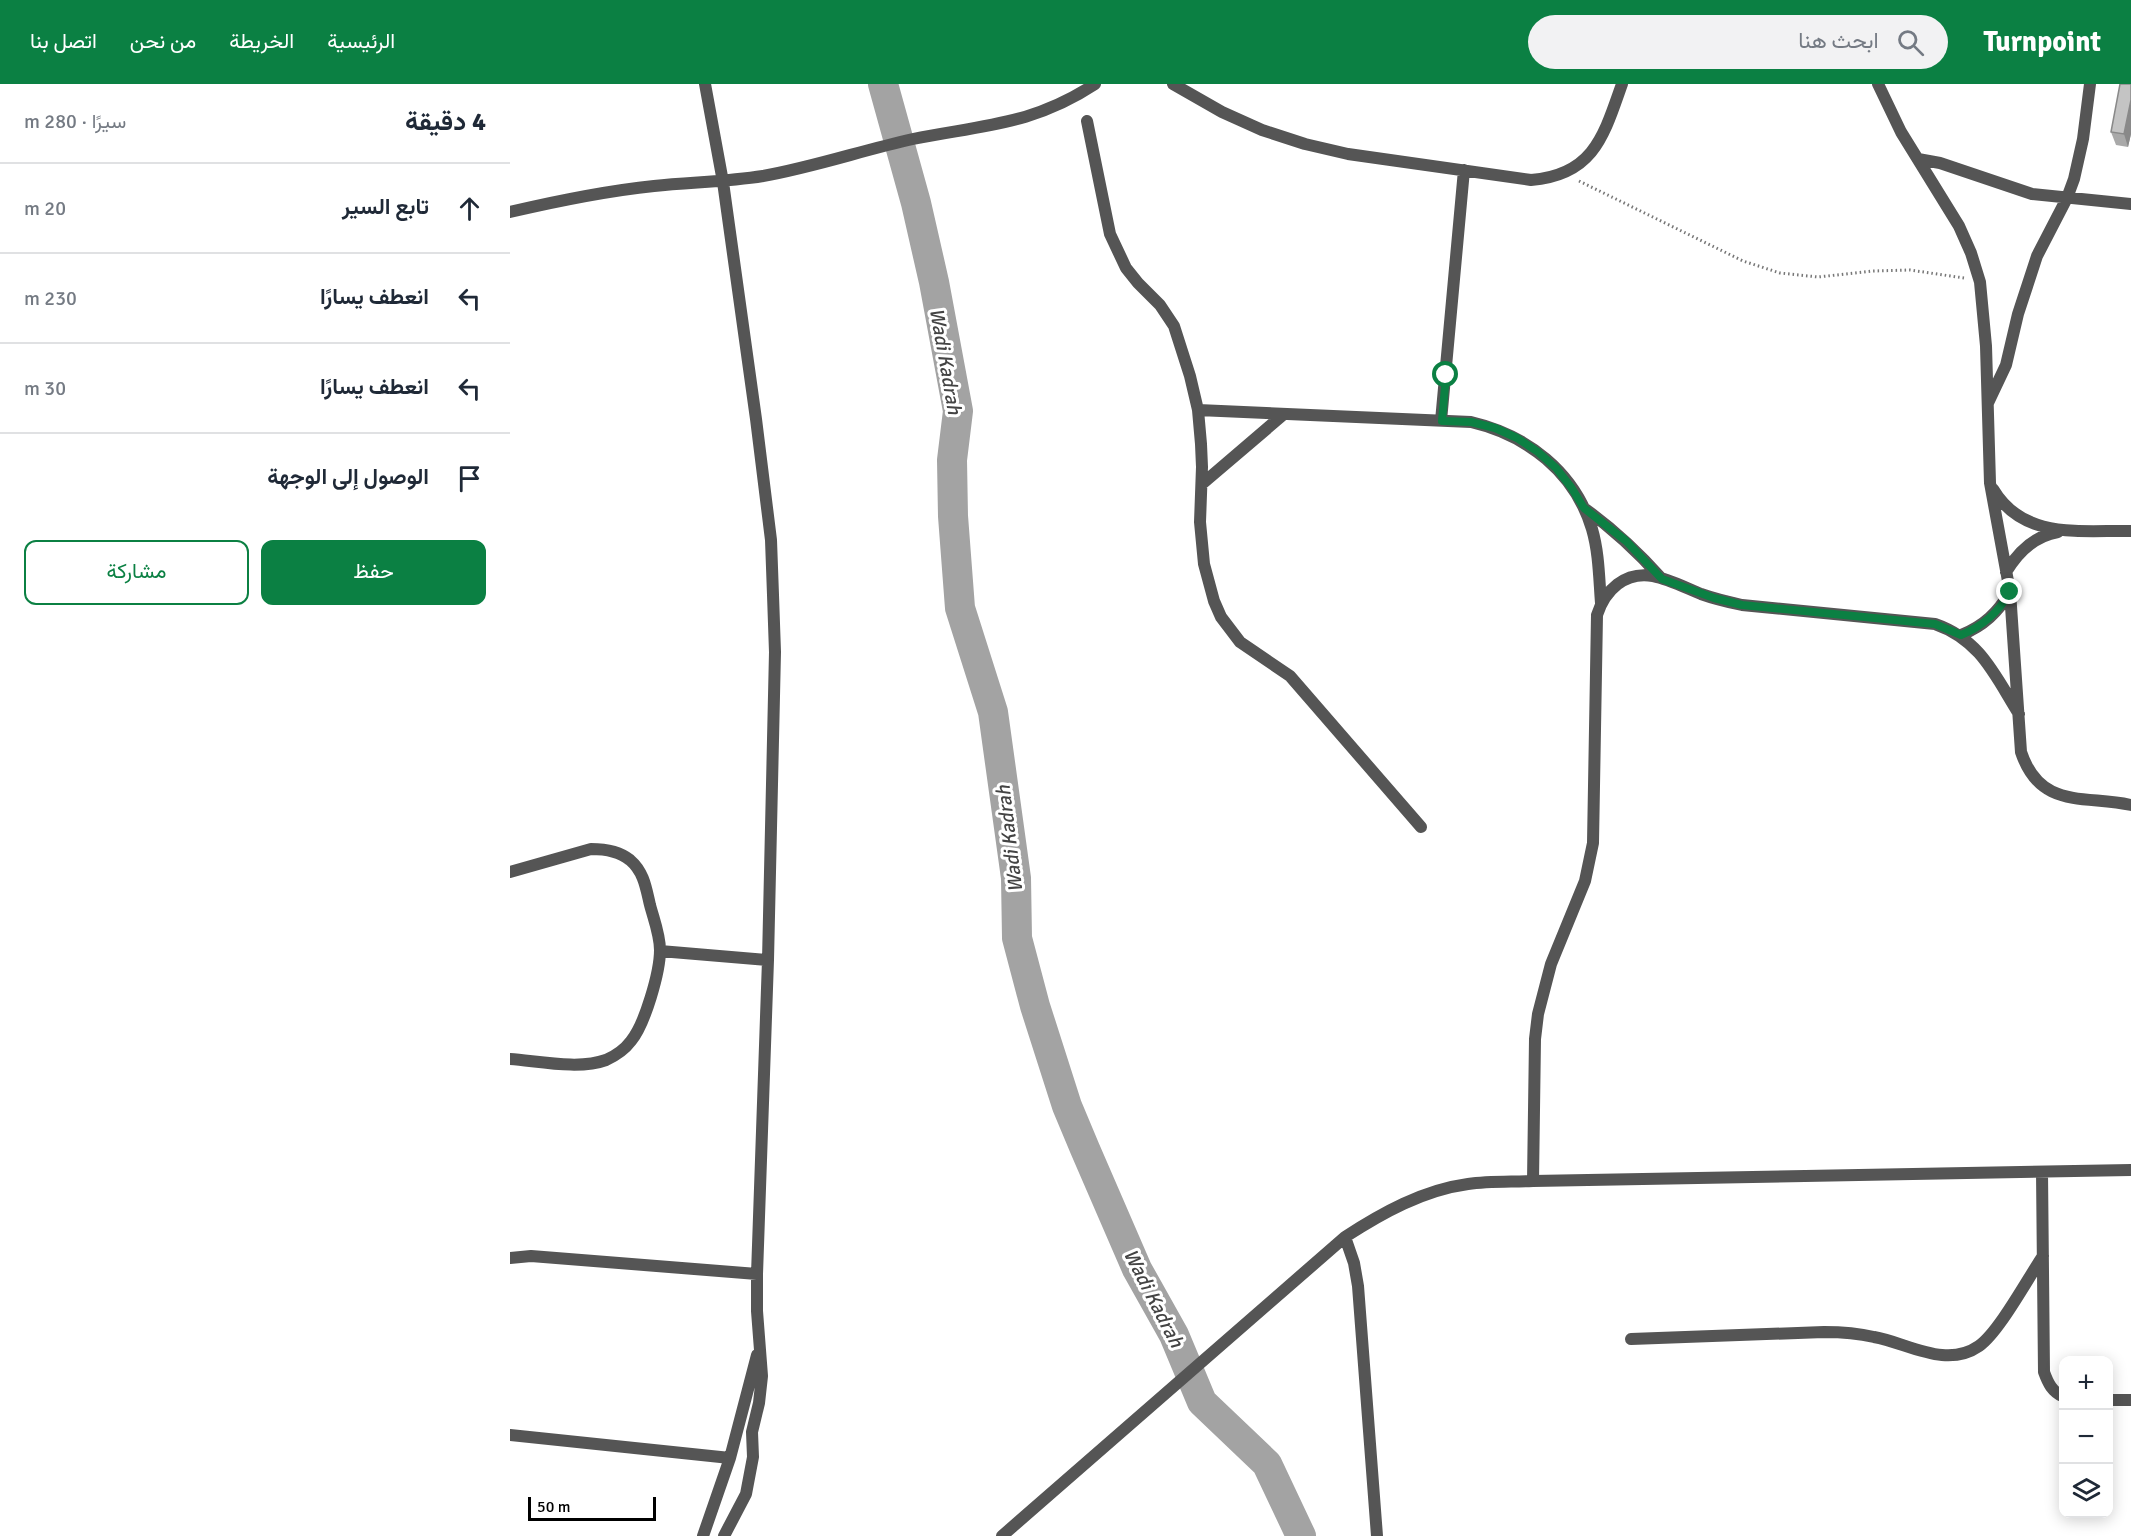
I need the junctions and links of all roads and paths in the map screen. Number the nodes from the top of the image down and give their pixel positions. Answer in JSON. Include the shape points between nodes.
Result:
{"nodes":[{"id":1,"x":705,"y":84,"type":"edge"},
{"id":2,"x":1095,"y":84,"type":"edge"},
{"id":3,"x":1173,"y":84,"type":"edge"},
{"id":4,"x":1622,"y":84,"type":"edge"},
{"id":5,"x":1878,"y":84,"type":"edge"},
{"id":6,"x":2090,"y":84,"type":"edge"},
{"id":7,"x":1087,"y":121,"type":"dead end"},
{"id":8,"x":1918,"y":159,"type":"junction"},
{"id":9,"x":1464,"y":170,"type":"junction"},
{"id":10,"x":1564,"y":173,"type":"junction"},
{"id":11,"x":723,"y":182,"type":"junction"},
{"id":12,"x":2067,"y":198,"type":"junction"},
{"id":13,"x":2131,"y":204,"type":"edge"},
{"id":14,"x":510,"y":212,"type":"edge"},
{"id":15,"x":1980,"y":282,"type":"junction"},
{"id":16,"x":1987,"y":404,"type":"junction"},
{"id":17,"x":1198,"y":410,"type":"junction"},
{"id":18,"x":1284,"y":414,"type":"junction"},
{"id":19,"x":1442,"y":421,"type":"junction"},
{"id":20,"x":1990,"y":483,"type":"junction"},
{"id":21,"x":1202,"y":484,"type":"junction"},
{"id":22,"x":1584,"y":508,"type":"junction"},
{"id":23,"x":2068,"y":530,"type":"junction"},
{"id":24,"x":2131,"y":531,"type":"edge"},
{"id":25,"x":2006,"y":572,"type":"junction"},
{"id":26,"x":1662,"y":579,"type":"junction"},
{"id":27,"x":2010,"y":592,"type":"junction"},
{"id":28,"x":1601,"y":603,"type":"junction"},
{"id":29,"x":1961,"y":635,"type":"junction"},
{"id":30,"x":2019,"y":714,"type":"junction"},
{"id":31,"x":2131,"y":805,"type":"edge"},
{"id":32,"x":1421,"y":827,"type":"dead end"},
{"id":33,"x":510,"y":872,"type":"edge"},
{"id":34,"x":660,"y":951,"type":"junction"},
{"id":35,"x":768,"y":960,"type":"junction"},
{"id":36,"x":510,"y":1059,"type":"edge"},
{"id":37,"x":2131,"y":1170,"type":"edge"},
{"id":38,"x":2042,"y":1172,"type":"junction"},
{"id":39,"x":1533,"y":1181,"type":"junction"},
{"id":40,"x":1346,"y":1237,"type":"junction"},
{"id":41,"x":2043,"y":1256,"type":"junction"},
{"id":42,"x":510,"y":1257,"type":"edge"},
{"id":43,"x":757,"y":1274,"type":"junction"},
{"id":44,"x":1631,"y":1338,"type":"dead end"},
{"id":45,"x":759,"y":1348,"type":"junction"},
{"id":46,"x":2059,"y":1394,"type":"edge"},
{"id":47,"x":2113,"y":1400,"type":"edge"},
{"id":48,"x":2131,"y":1400,"type":"edge"},
{"id":49,"x":510,"y":1435,"type":"edge"},
{"id":50,"x":730,"y":1458,"type":"junction"},
{"id":51,"x":704,"y":1536,"type":"edge"},
{"id":52,"x":724,"y":1536,"type":"edge"},
{"id":53,"x":1002,"y":1536,"type":"edge"},
{"id":54,"x":1377,"y":1536,"type":"edge"}],
"edges":[{"from":1,"to":11,"type":"street"},
{"from":2,"to":11,"type":"street","via":[[1051,109],[1007,123]]},
{"from":3,"to":9,"type":"street","via":[[1222,112],[1305,144]]},
{"from":4,"to":10,"type":"street","via":[[1601,141],[1585,160]]},
{"from":5,"to":8,"type":"street"},
{"from":6,"to":12,"type":"street","via":[[2079,159]]},
{"from":7,"to":17,"type":"street","via":[[1110,234],[1126,268],[1161,305],[1174,326]]},
{"from":8,"to":12,"type":"street","via":[[1965,170],[2023,191]]},
{"from":8,"to":15,"type":"street","via":[[1959,226]]},
{"from":9,"to":10,"type":"street","via":[[1532,180]]},
{"from":9,"to":19,"type":"street"},
{"from":10,"to":15,"type":"path","via":[[1761,268],[1818,277],[1910,270]]},
{"from":11,"to":14,"type":"street","via":[[654,186]]},
{"from":11,"to":35,"type":"street","via":[[771,540],[775,652]]},
{"from":12,"to":13,"type":"street"},
{"from":12,"to":16,"type":"street","via":[[2037,256],[2006,365]]},
{"from":15,"to":16,"type":"street"},
{"from":16,"to":20,"type":"street"},
{"from":17,"to":18,"type":"street"},
{"from":17,"to":21,"type":"street"},
{"from":18,"to":19,"type":"street"},
{"from":18,"to":21,"type":"street"},
{"from":19,"to":22,"type":"street","via":[[1471,422],[1517,438],[1556,468]]},
{"from":20,"to":23,"type":"street","via":[[2017,516],[2036,526]]},
{"from":20,"to":25,"type":"street"},
{"from":21,"to":32,"type":"street","via":[[1204,564],[1221,616],[1240,642],[1290,676]]},
{"from":22,"to":26,"type":"street","via":[[1612,529]]},
{"from":22,"to":28,"type":"street","via":[[1593,531]]},
{"from":23,"to":24,"type":"street"},
{"from":23,"to":25,"type":"street","via":[[2038,538],[2019,552]]},
{"from":25,"to":27,"type":"street"},
{"from":26,"to":28,"type":"street","via":[[1641,575],[1628,578],[1617,583]]},
{"from":26,"to":29,"type":"street","via":[[1735,603],[1921,622]]},
{"from":27,"to":29,"type":"street","via":[[1988,620]]},
{"from":27,"to":30,"type":"street"},
{"from":28,"to":39,"type":"street","via":[[1597,615],[1593,843],[1585,881],[1551,964],[1538,1014]]},
{"from":29,"to":30,"type":"street","via":[[1982,655]]},
{"from":30,"to":31,"type":"street","via":[[2026,768],[2048,792]]},
{"from":33,"to":34,"type":"street","via":[[591,849],[617,852],[638,868],[644,879]]},
{"from":34,"to":35,"type":"street"},
{"from":34,"to":36,"type":"street","via":[[642,1023],[623,1049],[605,1060],[584,1065]]},
{"from":35,"to":43,"type":"street"},
{"from":37,"to":38,"type":"street"},
{"from":38,"to":39,"type":"street"},
{"from":38,"to":41,"type":"street"},
{"from":39,"to":40,"type":"street","via":[[1467,1184],[1434,1192],[1373,1219]]},
{"from":40,"to":53,"type":"street"},
{"from":40,"to":54,"type":"street","via":[[1358,1286]]},
{"from":41,"to":44,"type":"street","via":[[1992,1333],[1965,1353],[1932,1354],[1850,1333]]},
{"from":41,"to":46,"type":"street","via":[[2044,1372]]},
{"from":42,"to":43,"type":"street"},
{"from":43,"to":45,"type":"street"},
{"from":45,"to":50,"type":"street"},
{"from":45,"to":52,"type":"street","via":[[762,1376],[752,1432],[753,1457],[746,1494]]},
{"from":47,"to":48,"type":"street"},
{"from":49,"to":50,"type":"street"},
{"from":50,"to":51,"type":"street"}]}
